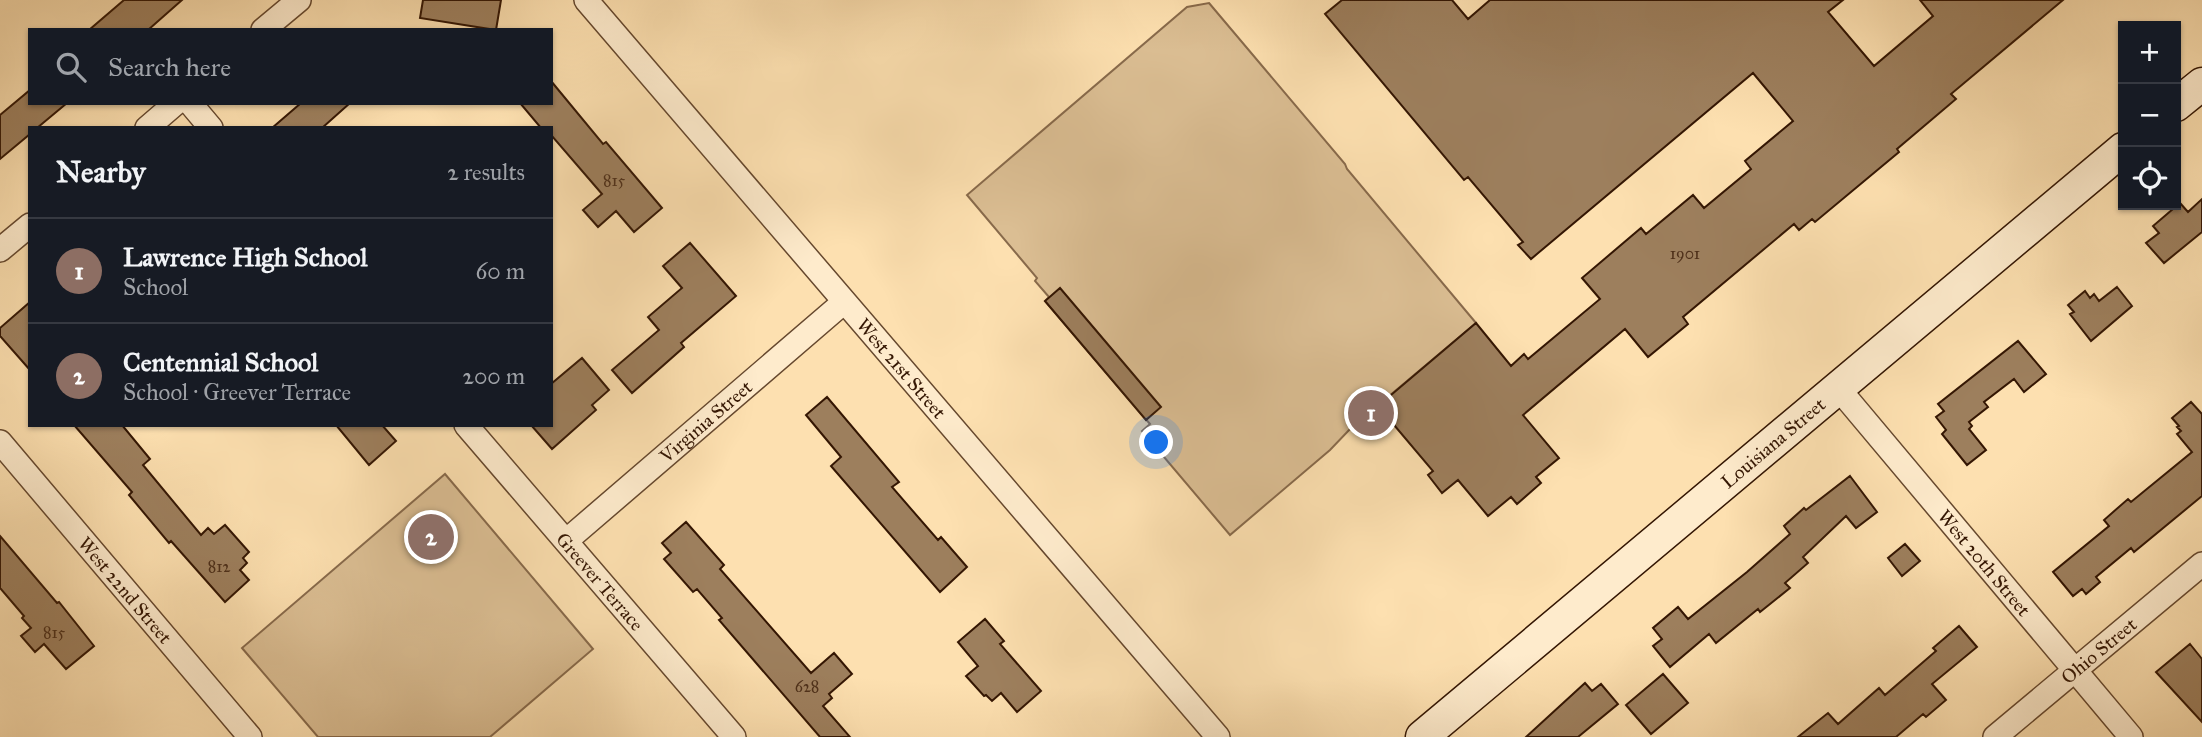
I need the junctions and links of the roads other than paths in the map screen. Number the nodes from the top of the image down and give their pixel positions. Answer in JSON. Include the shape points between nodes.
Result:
{"nodes":[{"id":1,"x":299,"y":0,"type":"edge"},
{"id":2,"x":586,"y":0,"type":"edge"},
{"id":3,"x":265,"y":28,"type":"edge"},
{"id":4,"x":2202,"y":84,"type":"edge"},
{"id":5,"x":2181,"y":101,"type":"edge"},
{"id":6,"x":174,"y":105,"type":"edge"},
{"id":7,"x":192,"y":105,"type":"edge"},
{"id":8,"x":148,"y":126,"type":"edge"},
{"id":9,"x":209,"y":126,"type":"edge"},
{"id":10,"x":2118,"y":153,"type":"edge"},
{"id":11,"x":28,"y":227,"type":"edge"},
{"id":12,"x":0,"y":250,"type":"edge"},
{"id":13,"x":845,"y":302,"type":"junction"},
{"id":14,"x":1838,"y":388,"type":"junction"},
{"id":15,"x":468,"y":427,"type":"edge"},
{"id":16,"x":0,"y":442,"type":"edge"},
{"id":17,"x":566,"y":541,"type":"junction"},
{"id":18,"x":2202,"y":564,"type":"edge"},
{"id":19,"x":2074,"y":670,"type":"junction"},
{"id":20,"x":250,"y":737,"type":"edge"},
{"id":21,"x":734,"y":737,"type":"edge"},
{"id":22,"x":1218,"y":737,"type":"edge"},
{"id":23,"x":1422,"y":737,"type":"edge"},
{"id":24,"x":1995,"y":737,"type":"edge"},
{"id":25,"x":2131,"y":737,"type":"edge"}],
"edges":[{"from":1,"to":3,"type":"street"},
{"from":2,"to":13,"type":"street","name":"West 21st Street"},
{"from":4,"to":5,"type":"main road"},
{"from":6,"to":8,"type":"street"},
{"from":7,"to":9,"type":"street"},
{"from":10,"to":14,"type":"main road","name":"Louisiana Street"},
{"from":11,"to":12,"type":"street"},
{"from":13,"to":17,"type":"street","name":"Virginia Street"},
{"from":13,"to":22,"type":"street","name":"West 21st Street"},
{"from":14,"to":19,"type":"street","name":"West 20th Street"},
{"from":14,"to":23,"type":"main road","name":"Louisiana Street"},
{"from":15,"to":17,"type":"street","name":"Greever Terrace"},
{"from":16,"to":20,"type":"street","name":"West 22nd Street"},
{"from":17,"to":21,"type":"street","name":"Greever Terrace"},
{"from":18,"to":19,"type":"street","name":"Ohio Street"},
{"from":19,"to":24,"type":"street","name":"Ohio Street"},
{"from":19,"to":25,"type":"street","name":"West 20th Street"}]}
